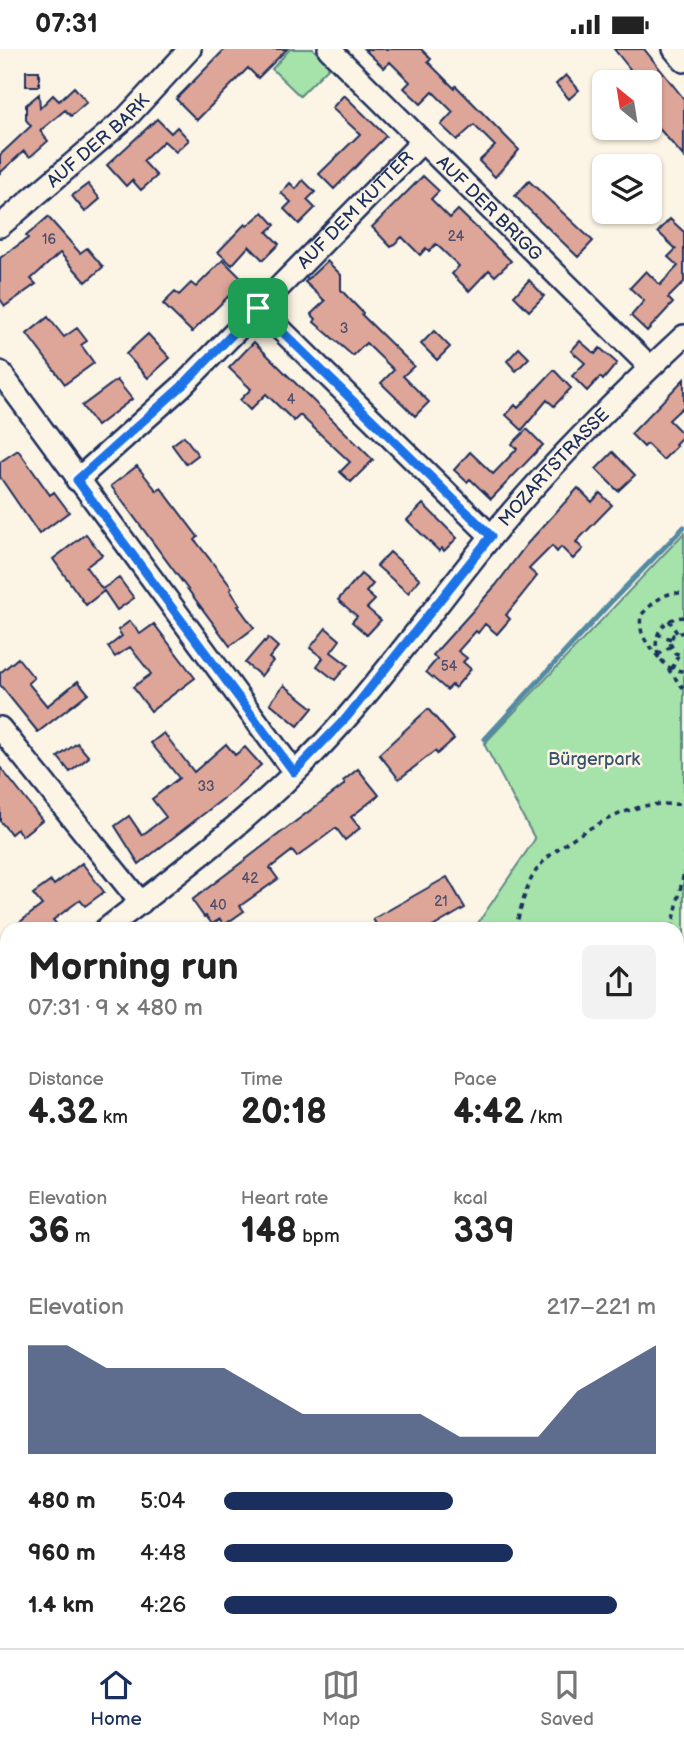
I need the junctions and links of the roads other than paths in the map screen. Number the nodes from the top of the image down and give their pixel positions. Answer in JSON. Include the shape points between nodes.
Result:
{"nodes":[{"id":1,"x":190,"y":49,"type":"edge"},
{"id":2,"x":329,"y":49,"type":"edge"},
{"id":3,"x":674,"y":49,"type":"edge"},
{"id":4,"x":684,"y":61,"type":"edge"},
{"id":5,"x":422,"y":142,"type":"junction"},
{"id":6,"x":0,"y":226,"type":"edge"},
{"id":7,"x":258,"y":308,"type":"junction"},
{"id":8,"x":684,"y":336,"type":"edge"},
{"id":9,"x":650,"y":367,"type":"junction"},
{"id":10,"x":0,"y":372,"type":"edge"},
{"id":11,"x":77,"y":480,"type":"junction"},
{"id":12,"x":491,"y":536,"type":"junction"},
{"id":13,"x":0,"y":728,"type":"edge"},
{"id":14,"x":294,"y":772,"type":"junction"},
{"id":15,"x":141,"y":902,"type":"junction"},
{"id":16,"x":115,"y":922,"type":"edge"}],
"edges":[{"from":1,"to":6,"type":"street","name":"AUF DER BARK","via":[[127,117]]},
{"from":2,"to":5,"type":"street","name":"AUF DER BRIGG"},
{"from":3,"to":4,"type":"street"},
{"from":5,"to":7,"type":"street","name":"AUF DEM KUTTER"},
{"from":5,"to":9,"type":"street","name":"AUF DER BRIGG"},
{"from":7,"to":11,"type":"street","name":"AUF DEM KUTTER","via":[[182,386]]},
{"from":7,"to":12,"type":"street"},
{"from":8,"to":9,"type":"street","name":"MOZARTSTRASSE"},
{"from":9,"to":12,"type":"street","name":"MOZARTSTRASSE"},
{"from":10,"to":11,"type":"street"},
{"from":11,"to":14,"type":"street"},
{"from":12,"to":14,"type":"street","name":"MOZARTSTRASSE","via":[[347,717]]},
{"from":13,"to":15,"type":"street"},
{"from":14,"to":15,"type":"street","name":"MOZARTSTRASSE","via":[[233,829]]},
{"from":15,"to":16,"type":"street","name":"MOZARTSTRASSE"}]}
